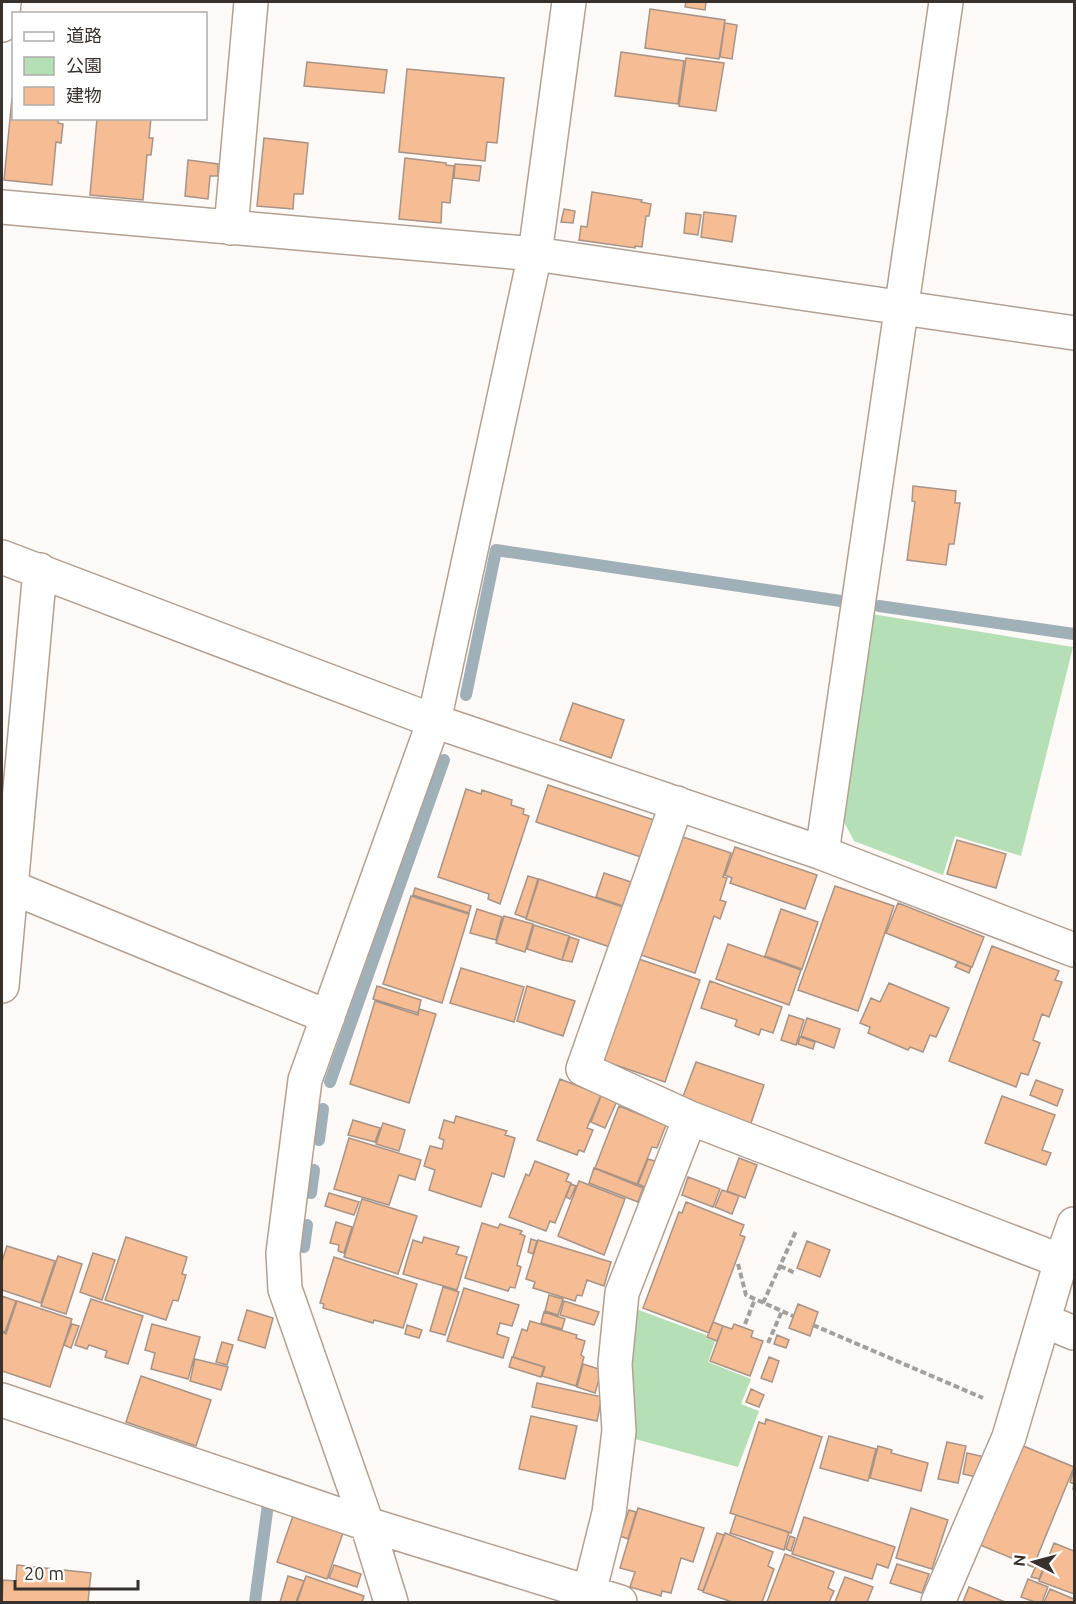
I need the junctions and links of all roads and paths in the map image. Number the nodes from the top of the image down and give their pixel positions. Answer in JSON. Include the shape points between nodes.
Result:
{"nodes":[{"id":1,"x":4,"y":2,"type":"edge"},
{"id":2,"x":250,"y":2,"type":"edge"},
{"id":3,"x":569,"y":2,"type":"edge"},
{"id":4,"x":946,"y":2,"type":"edge"},
{"id":5,"x":2,"y":25,"type":"edge"},
{"id":6,"x":2,"y":207,"type":"edge"},
{"id":7,"x":231,"y":228,"type":"junction"},
{"id":8,"x":535,"y":254,"type":"junction"},
{"id":9,"x":902,"y":308,"type":"junction"},
{"id":10,"x":1074,"y":333,"type":"edge"},
{"id":11,"x":2,"y":557,"type":"edge"},
{"id":12,"x":40,"y":570,"type":"junction"},
{"id":13,"x":434,"y":721,"type":"junction"},
{"id":14,"x":677,"y":803,"type":"junction"},
{"id":15,"x":822,"y":853,"type":"junction"},
{"id":16,"x":6,"y":886,"type":"edge"},
{"id":17,"x":1074,"y":950,"type":"edge"},
{"id":18,"x":2,"y":986,"type":"edge"},
{"id":19,"x":328,"y":1017,"type":"junction"},
{"id":20,"x":690,"y":1118,"type":"junction"},
{"id":21,"x":1074,"y":1224,"type":"edge"},
{"id":22,"x":796,"y":1231,"type":"dead end"},
{"id":23,"x":1061,"y":1261,"type":"junction"},
{"id":24,"x":738,"y":1264,"type":"dead end"},
{"id":25,"x":780,"y":1266,"type":"junction"},
{"id":26,"x":795,"y":1273,"type":"dead end"},
{"id":27,"x":756,"y":1299,"type":"junction"},
{"id":28,"x":763,"y":1303,"type":"junction"},
{"id":29,"x":782,"y":1311,"type":"junction"},
{"id":30,"x":793,"y":1316,"type":"dead end"},
{"id":31,"x":1045,"y":1321,"type":"junction"},
{"id":32,"x":745,"y":1324,"type":"dead end"},
{"id":33,"x":813,"y":1325,"type":"dead end"},
{"id":34,"x":1074,"y":1333,"type":"edge"},
{"id":35,"x":768,"y":1342,"type":"dead end"},
{"id":36,"x":2,"y":1400,"type":"edge"},
{"id":37,"x":1016,"y":1413,"type":"junction"},
{"id":38,"x":367,"y":1524,"type":"junction"},
{"id":39,"x":589,"y":1593,"type":"junction"},
{"id":40,"x":391,"y":1602,"type":"edge"},
{"id":41,"x":620,"y":1602,"type":"edge"},
{"id":42,"x":938,"y":1602,"type":"edge"}],
"edges":[{"from":1,"to":5,"type":"street"},
{"from":2,"to":7,"type":"street"},
{"from":3,"to":8,"type":"street"},
{"from":4,"to":9,"type":"street"},
{"from":6,"to":7,"type":"street"},
{"from":7,"to":8,"type":"street"},
{"from":8,"to":9,"type":"street"},
{"from":8,"to":13,"type":"street"},
{"from":9,"to":10,"type":"street"},
{"from":9,"to":15,"type":"street"},
{"from":11,"to":12,"type":"street"},
{"from":12,"to":13,"type":"street"},
{"from":12,"to":16,"type":"street"},
{"from":13,"to":14,"type":"street"},
{"from":13,"to":19,"type":"street"},
{"from":14,"to":15,"type":"street"},
{"from":14,"to":20,"type":"street","via":[[583,1069]]},
{"from":15,"to":17,"type":"street"},
{"from":16,"to":18,"type":"street"},
{"from":16,"to":19,"type":"street"},
{"from":19,"to":38,"type":"street","via":[[305,1080],[283,1252],[285,1289]]},
{"from":20,"to":23,"type":"street"},
{"from":20,"to":39,"type":"street","via":[[622,1293],[615,1364],[619,1431],[609,1513]]},
{"from":21,"to":23,"type":"street"},
{"from":22,"to":25,"type":"path"},
{"from":23,"to":31,"type":"street"},
{"from":24,"to":27,"type":"path","via":[[746,1295]]},
{"from":25,"to":26,"type":"path"},
{"from":25,"to":28,"type":"path"},
{"from":27,"to":28,"type":"path"},
{"from":27,"to":32,"type":"path"},
{"from":28,"to":29,"type":"path"},
{"from":29,"to":30,"type":"path"},
{"from":29,"to":35,"type":"path"},
{"from":31,"to":34,"type":"street"},
{"from":31,"to":37,"type":"street"},
{"from":33,"to":37,"type":"path"},
{"from":36,"to":38,"type":"street"},
{"from":37,"to":42,"type":"street"},
{"from":38,"to":39,"type":"street"},
{"from":38,"to":40,"type":"street"},
{"from":39,"to":41,"type":"street"}]}
